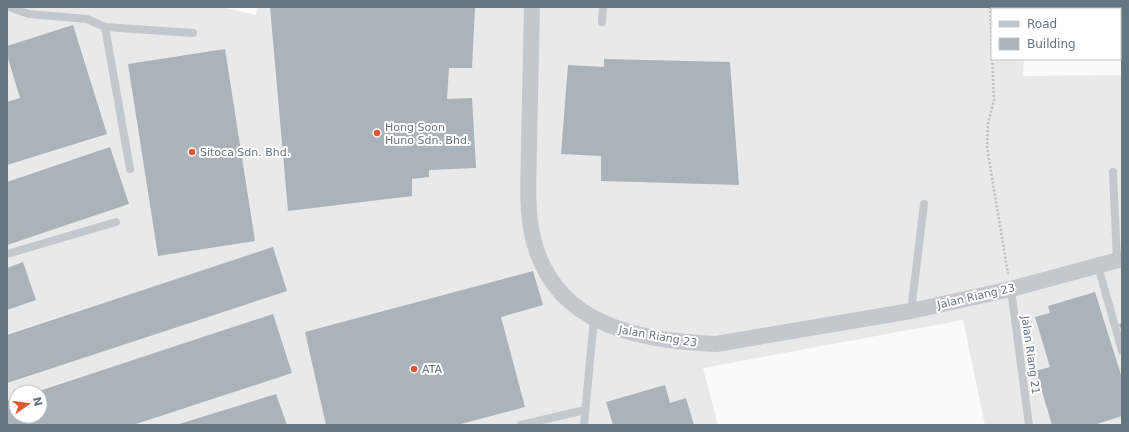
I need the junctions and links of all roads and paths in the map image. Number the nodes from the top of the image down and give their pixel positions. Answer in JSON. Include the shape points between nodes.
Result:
{"nodes":[{"id":1,"x":9,"y":7,"type":"edge"},
{"id":2,"x":532,"y":7,"type":"edge"},
{"id":3,"x":603,"y":7,"type":"edge"},
{"id":4,"x":990,"y":7,"type":"edge"},
{"id":5,"x":602,"y":22,"type":"dead end"},
{"id":6,"x":105,"y":27,"type":"junction"},
{"id":7,"x":991,"y":30,"type":"edge"},
{"id":8,"x":193,"y":33,"type":"dead end"},
{"id":9,"x":992,"y":60,"type":"edge"},
{"id":10,"x":130,"y":169,"type":"dead end"},
{"id":11,"x":1113,"y":172,"type":"dead end"},
{"id":12,"x":924,"y":204,"type":"dead end"},
{"id":13,"x":116,"y":222,"type":"dead end"},
{"id":14,"x":7,"y":254,"type":"edge"},
{"id":15,"x":1119,"y":260,"type":"edge"},
{"id":16,"x":1098,"y":266,"type":"junction"},
{"id":17,"x":1011,"y":288,"type":"junction"},
{"id":18,"x":911,"y":311,"type":"junction"},
{"id":19,"x":594,"y":318,"type":"junction"},
{"id":20,"x":1122,"y":351,"type":"edge"},
{"id":21,"x":585,"y":410,"type":"junction"},
{"id":22,"x":520,"y":425,"type":"edge"},
{"id":23,"x":584,"y":425,"type":"edge"},
{"id":24,"x":1030,"y":425,"type":"edge"}],
"edges":[{"from":1,"to":6,"type":"lane","via":[[29,14],[87,19]]},
{"from":2,"to":19,"type":"street","name":"Jalan Riang 23","via":[[529,172],[529,214],[532,234],[541,261],[557,287],[573,304]]},
{"from":3,"to":5,"type":"lane"},
{"from":4,"to":7,"type":"path"},
{"from":6,"to":8,"type":"lane"},
{"from":6,"to":10,"type":"lane"},
{"from":9,"to":17,"type":"path","via":[[994,100],[988,123],[987,147]]},
{"from":11,"to":15,"type":"lane"},
{"from":12,"to":18,"type":"lane"},
{"from":13,"to":14,"type":"lane"},
{"from":15,"to":16,"type":"street","name":"Jalan Riang 23"},
{"from":16,"to":17,"type":"street","name":"Jalan Riang 23"},
{"from":16,"to":20,"type":"lane"},
{"from":17,"to":18,"type":"street","name":"Jalan Riang 23"},
{"from":17,"to":24,"type":"lane","name":"Jalan Riang 21"},
{"from":18,"to":19,"type":"street","name":"Jalan Riang 23","via":[[716,344],[684,342],[618,330]]},
{"from":19,"to":21,"type":"lane"},
{"from":21,"to":22,"type":"lane"},
{"from":21,"to":23,"type":"lane"}]}
